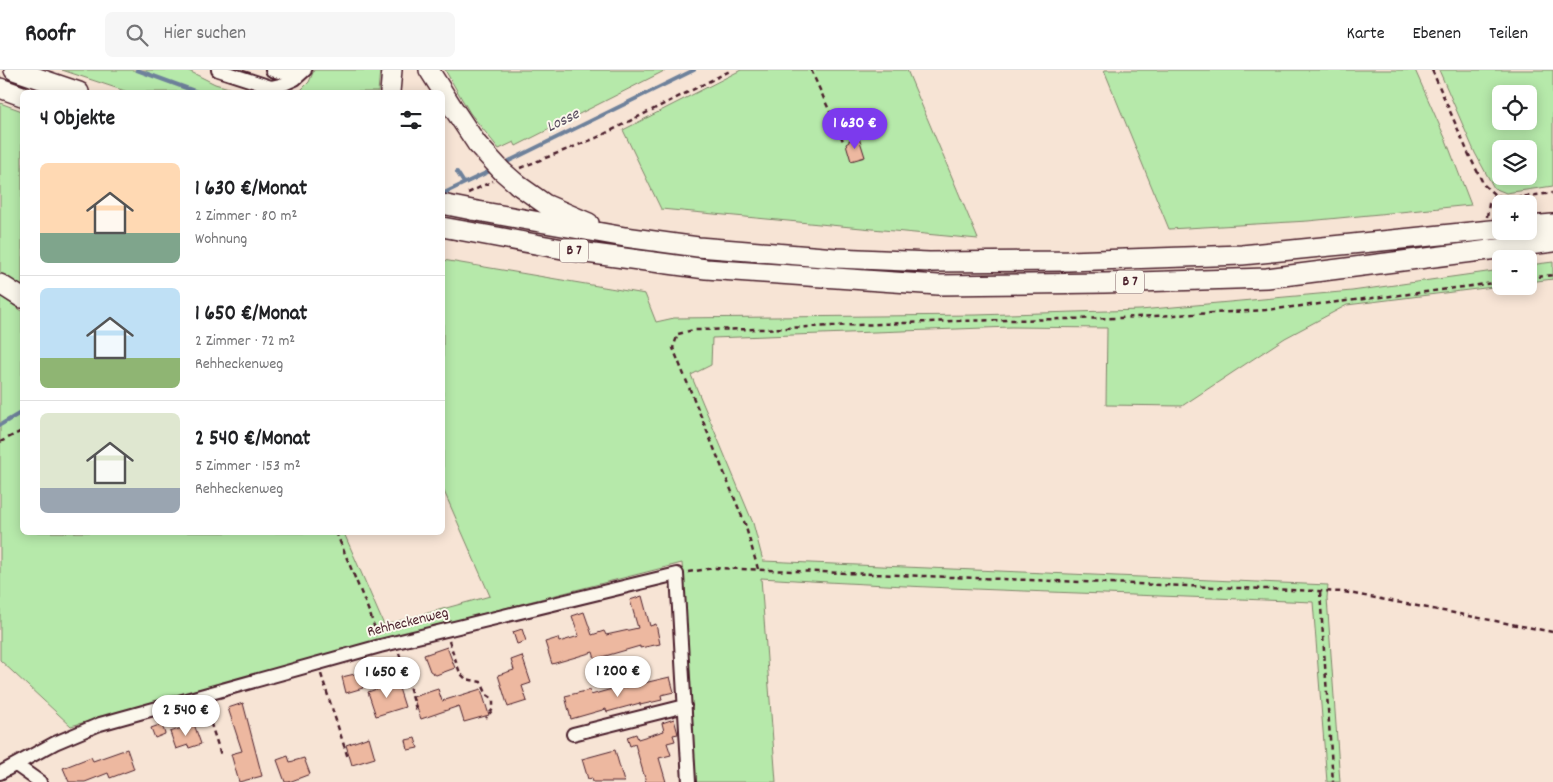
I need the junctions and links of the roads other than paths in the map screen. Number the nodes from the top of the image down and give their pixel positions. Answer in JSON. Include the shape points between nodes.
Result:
{"nodes":[{"id":1,"x":14,"y":70,"type":"edge"},
{"id":2,"x":218,"y":70,"type":"edge"},
{"id":3,"x":272,"y":70,"type":"edge"},
{"id":4,"x":305,"y":70,"type":"edge"},
{"id":5,"x":392,"y":70,"type":"edge"},
{"id":6,"x":429,"y":70,"type":"edge"},
{"id":7,"x":0,"y":88,"type":"edge"},
{"id":8,"x":73,"y":90,"type":"edge"},
{"id":9,"x":390,"y":90,"type":"edge"},
{"id":10,"x":442,"y":90,"type":"edge"},
{"id":11,"x":20,"y":95,"type":"edge"},
{"id":12,"x":445,"y":95,"type":"edge"},
{"id":13,"x":445,"y":204,"type":"edge"},
{"id":14,"x":1492,"y":224,"type":"edge"},
{"id":15,"x":1553,"y":224,"type":"edge"},
{"id":16,"x":1537,"y":225,"type":"edge"},
{"id":17,"x":445,"y":228,"type":"edge"},
{"id":18,"x":625,"y":237,"type":"junction"},
{"id":19,"x":1553,"y":242,"type":"edge"},
{"id":20,"x":0,"y":284,"type":"edge"},
{"id":21,"x":20,"y":297,"type":"edge"},
{"id":22,"x":685,"y":706,"type":"junction"},
{"id":23,"x":573,"y":734,"type":"dead end"},
{"id":24,"x":16,"y":765,"type":"junction"},
{"id":25,"x":0,"y":773,"type":"edge"},
{"id":26,"x":40,"y":782,"type":"edge"},
{"id":27,"x":689,"y":782,"type":"edge"}],
"edges":[{"from":1,"to":8,"type":"highway"},
{"from":2,"to":4,"type":"street","via":[[271,87],[295,79]]},
{"from":3,"to":4,"type":"street","via":[[294,74]]},
{"from":5,"to":9,"type":"highway"},
{"from":6,"to":10,"type":"highway","bridge":true},
{"from":7,"to":11,"type":"highway"},
{"from":12,"to":18,"type":"highway","bridge":true,"via":[[477,144],[502,171],[519,176],[546,204]]},
{"from":13,"to":18,"type":"highway","number":"B 7","bridge":true,"via":[[470,202]]},
{"from":14,"to":18,"type":"highway","number":"B 7","via":[[1242,255],[1058,261],[929,262],[836,258]]},
{"from":15,"to":16,"type":"highway"},
{"from":17,"to":19,"type":"highway","number":"B 7","via":[[579,252],[706,269],[938,285],[1268,278]]},
{"from":20,"to":21,"type":"highway"},
{"from":22,"to":23,"type":"street"},
{"from":22,"to":24,"type":"street","name":"Rehheckenweg","via":[[677,574],[380,646],[100,724],[55,743]]},
{"from":22,"to":27,"type":"street"},
{"from":24,"to":25,"type":"street","name":"Rehheckenweg"},
{"from":24,"to":26,"type":"street"}]}
